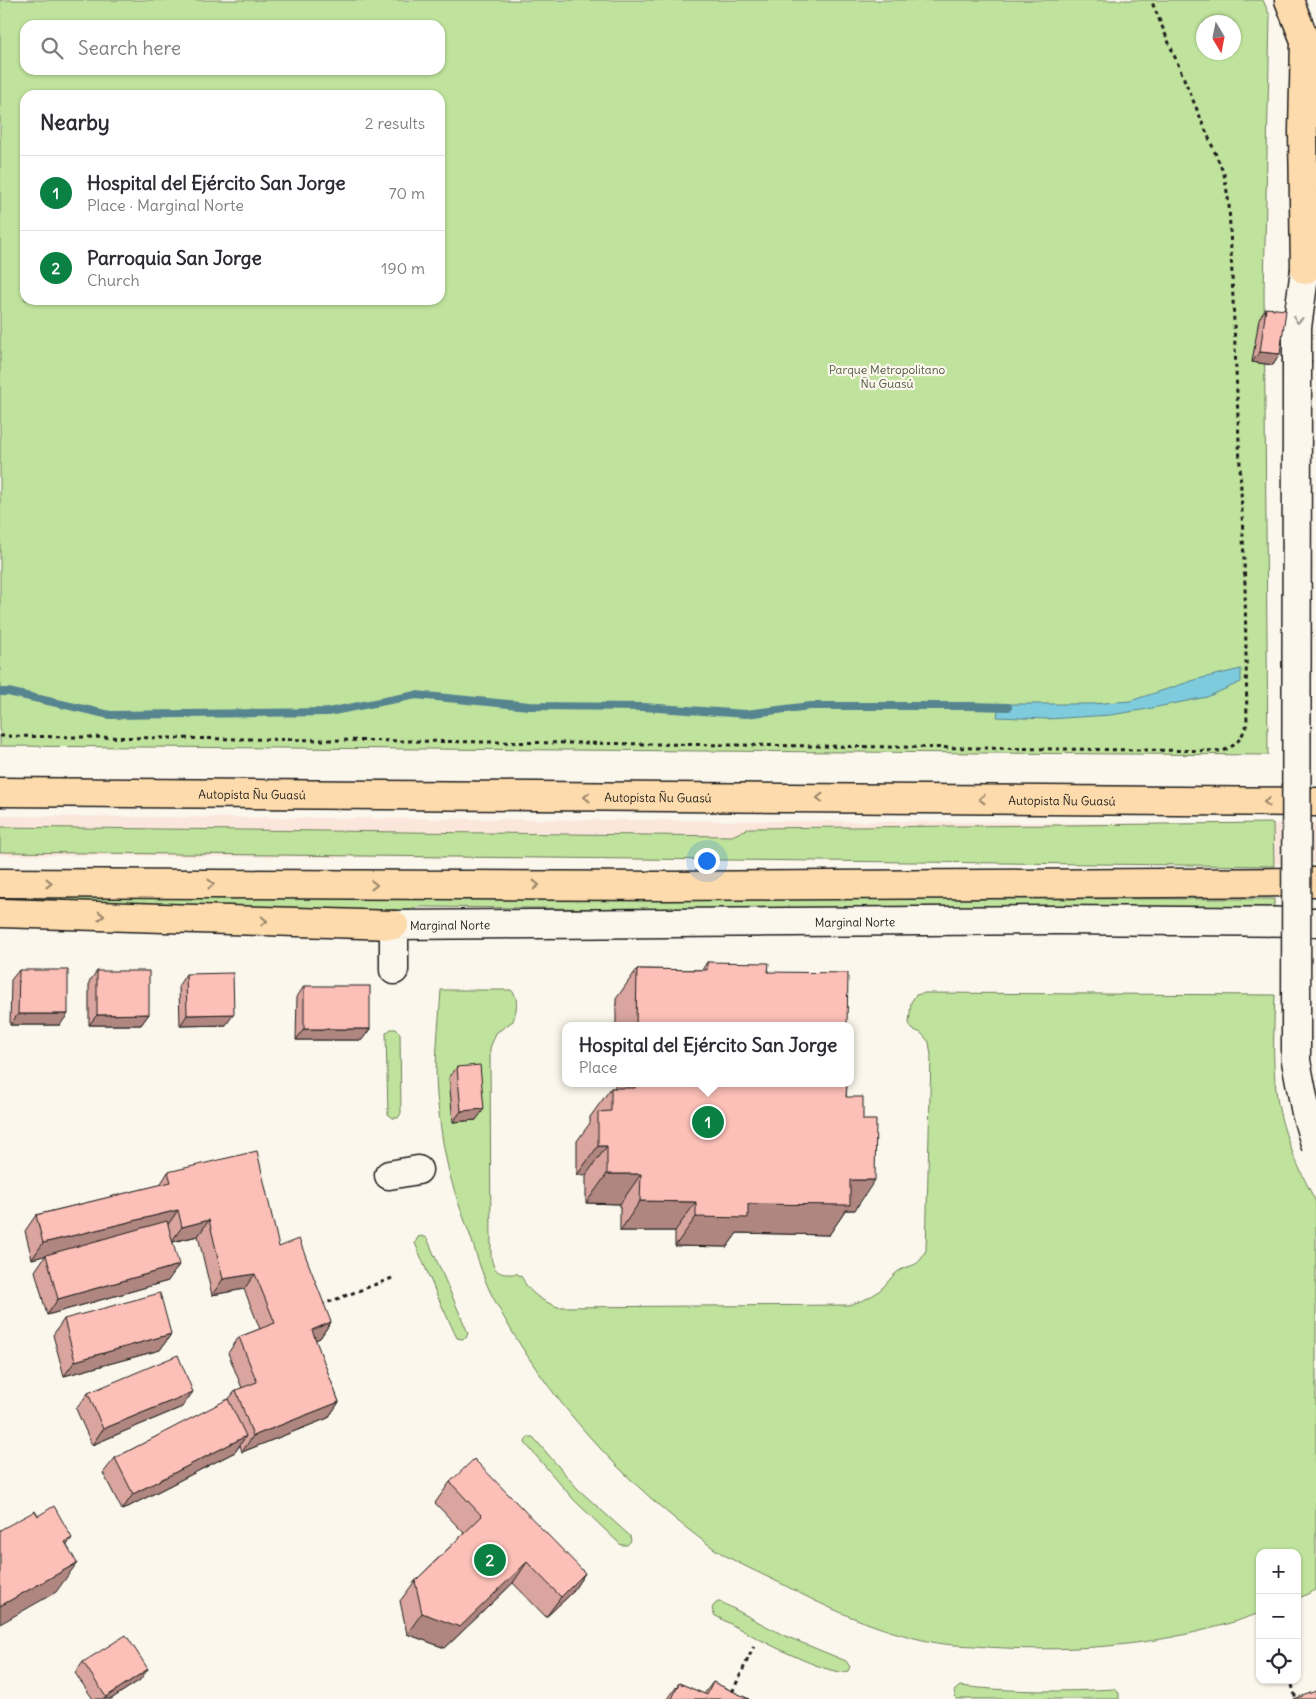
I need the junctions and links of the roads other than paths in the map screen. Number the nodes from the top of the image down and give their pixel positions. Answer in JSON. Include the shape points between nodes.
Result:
{"nodes":[{"id":1,"x":1289,"y":0,"type":"edge"},
{"id":2,"x":1305,"y":40,"type":"junction"},
{"id":3,"x":1316,"y":69,"type":"edge"},
{"id":4,"x":1310,"y":264,"type":"edge"},
{"id":5,"x":1307,"y":351,"type":"edge"},
{"id":6,"x":0,"y":792,"type":"edge"},
{"id":7,"x":1316,"y":802,"type":"edge"},
{"id":8,"x":0,"y":882,"type":"edge"},
{"id":9,"x":1316,"y":882,"type":"edge"},
{"id":10,"x":0,"y":914,"type":"edge"},
{"id":11,"x":1316,"y":922,"type":"edge"},
{"id":12,"x":394,"y":925,"type":"junction"},
{"id":13,"x":394,"y":970,"type":"dead end"},
{"id":14,"x":1316,"y":1147,"type":"edge"},
{"id":15,"x":418,"y":1170,"type":"dead end"},
{"id":16,"x":389,"y":1175,"type":"dead end"}],
"edges":[{"from":1,"to":2,"type":"main road"},
{"from":2,"to":3,"type":"main road"},
{"from":2,"to":4,"type":"main road","via":[[1303,130]]},
{"from":4,"to":5,"type":"street","one_way":true,"via":[[1297,327]]},
{"from":5,"to":14,"type":"street","bridge":true,"via":[[1296,1061]]},
{"from":7,"to":6,"type":"main road","name":"Autopista Ñu Guasú","one_way":true},
{"from":8,"to":9,"type":"main road","one_way":true,"via":[[666,886]]},
{"from":10,"to":12,"type":"main road","one_way":true},
{"from":11,"to":12,"type":"street","name":"Marginal Norte","via":[[1058,920]]},
{"from":12,"to":13,"type":"street"},
{"from":15,"to":16,"type":"street"}]}
